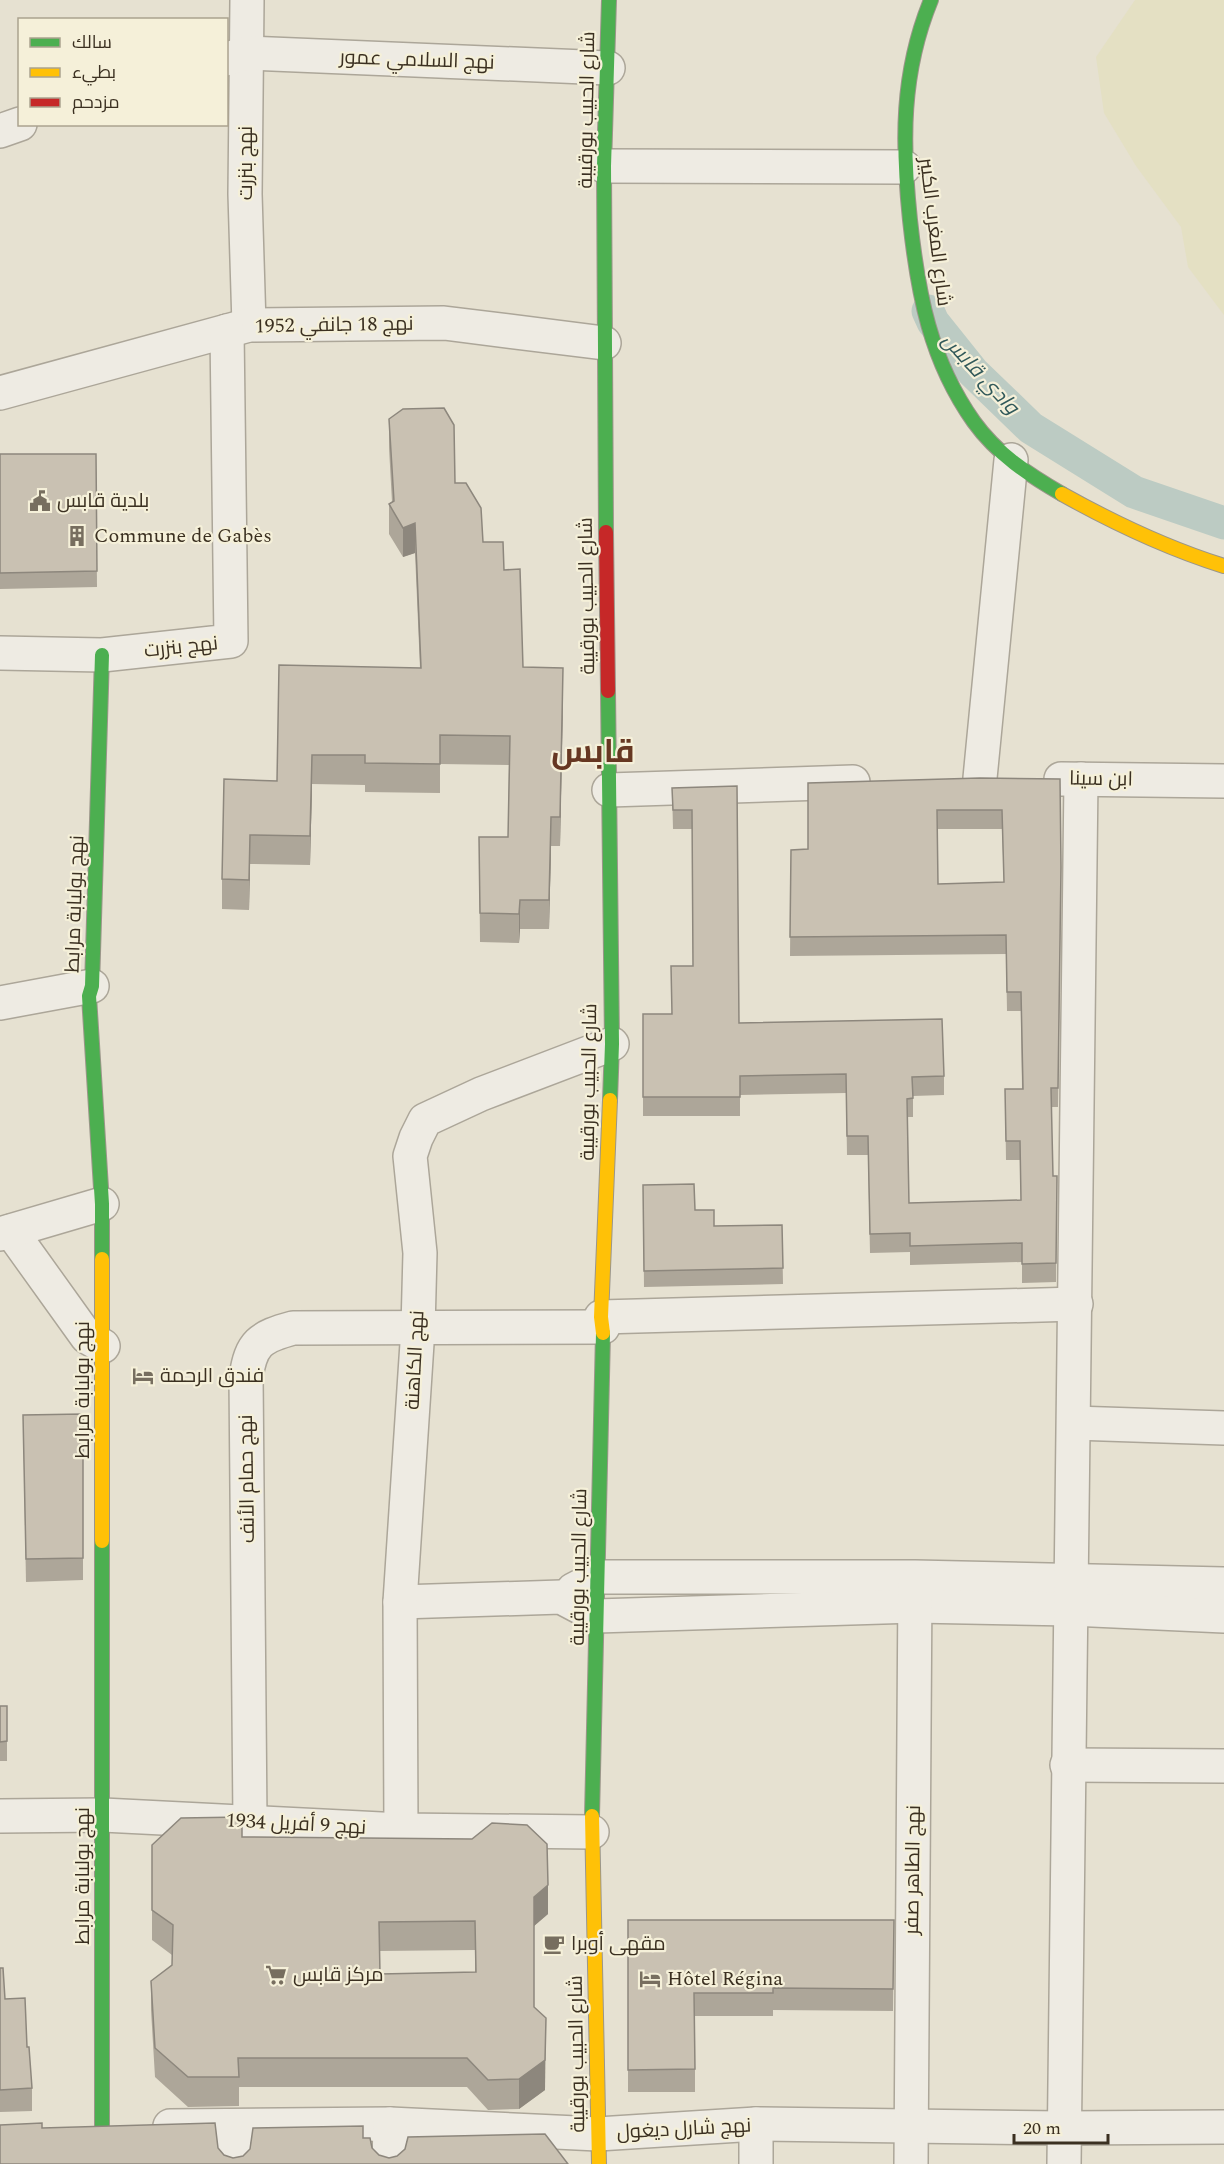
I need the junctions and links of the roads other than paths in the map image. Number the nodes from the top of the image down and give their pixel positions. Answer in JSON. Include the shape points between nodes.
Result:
{"nodes":[{"id":1,"x":247,"y":0,"type":"edge"},
{"id":2,"x":609,"y":0,"type":"edge"},
{"id":3,"x":931,"y":0,"type":"edge"},
{"id":4,"x":237,"y":56,"type":"edge"},
{"id":5,"x":608,"y":68,"type":"junction"},
{"id":6,"x":18,"y":125,"type":"edge"},
{"id":7,"x":0,"y":131,"type":"edge"},
{"id":8,"x":604,"y":166,"type":"junction"},
{"id":9,"x":904,"y":166,"type":"junction"},
{"id":10,"x":238,"y":328,"type":"junction"},
{"id":11,"x":604,"y":343,"type":"junction"},
{"id":12,"x":0,"y":393,"type":"edge"},
{"id":13,"x":1011,"y":460,"type":"junction"},
{"id":14,"x":1224,"y":566,"type":"edge"},
{"id":15,"x":0,"y":653,"type":"edge"},
{"id":16,"x":102,"y":655,"type":"junction"},
{"id":17,"x":1081,"y":779,"type":"junction"},
{"id":18,"x":884,"y":781,"type":"edge"},
{"id":19,"x":1211,"y":781,"type":"edge"},
{"id":20,"x":609,"y":790,"type":"junction"},
{"id":21,"x":92,"y":986,"type":"junction"},
{"id":22,"x":0,"y":1003,"type":"edge"},
{"id":23,"x":612,"y":1044,"type":"junction"},
{"id":24,"x":102,"y":1204,"type":"junction"},
{"id":25,"x":6,"y":1232,"type":"edge"},
{"id":26,"x":1076,"y":1304,"type":"junction"},
{"id":27,"x":602,"y":1322,"type":"junction"},
{"id":28,"x":418,"y":1328,"type":"junction"},
{"id":29,"x":103,"y":1346,"type":"junction"},
{"id":30,"x":1074,"y":1423,"type":"junction"},
{"id":31,"x":1224,"y":1428,"type":"edge"},
{"id":32,"x":598,"y":1577,"type":"junction"},
{"id":33,"x":1224,"y":1584,"type":"edge"},
{"id":34,"x":915,"y":1592,"type":"junction"},
{"id":35,"x":1071,"y":1595,"type":"junction"},
{"id":36,"x":561,"y":1597,"type":"junction"},
{"id":37,"x":400,"y":1602,"type":"junction"},
{"id":38,"x":597,"y":1616,"type":"junction"},
{"id":39,"x":1224,"y":1616,"type":"edge"},
{"id":40,"x":1067,"y":1765,"type":"junction"},
{"id":41,"x":1224,"y":1766,"type":"edge"},
{"id":42,"x":103,"y":1815,"type":"junction"},
{"id":43,"x":0,"y":1816,"type":"edge"},
{"id":44,"x":250,"y":1822,"type":"junction"},
{"id":45,"x":401,"y":1830,"type":"junction"},
{"id":46,"x":592,"y":1832,"type":"junction"},
{"id":47,"x":390,"y":2124,"type":"junction"},
{"id":48,"x":756,"y":2124,"type":"junction"},
{"id":49,"x":102,"y":2126,"type":"junction"},
{"id":50,"x":234,"y":2126,"type":"junction"},
{"id":51,"x":910,"y":2126,"type":"junction"},
{"id":52,"x":1224,"y":2127,"type":"edge"},
{"id":53,"x":68,"y":2128,"type":"edge"},
{"id":54,"x":1064,"y":2128,"type":"junction"},
{"id":55,"x":598,"y":2149,"type":"edge"},
{"id":56,"x":234,"y":2164,"type":"edge"},
{"id":57,"x":389,"y":2164,"type":"edge"},
{"id":58,"x":756,"y":2164,"type":"edge"},
{"id":59,"x":911,"y":2164,"type":"edge"},
{"id":60,"x":1064,"y":2164,"type":"edge"}],
"edges":[{"from":1,"to":4,"type":"street","name":"نهج بنزرت"},
{"from":2,"to":5,"type":"street","name":"شارع الحبيب بورقيبة"},
{"from":3,"to":9,"type":"street","name":"شارع المغرب الكبير","via":[[914,49]]},
{"from":4,"to":5,"type":"street","name":"نهج السلامي عمور"},
{"from":4,"to":10,"type":"street","name":"نهج بنزرت","via":[[245,194]]},
{"from":5,"to":8,"type":"street","name":"شارع الحبيب بورقيبة"},
{"from":6,"to":7,"type":"street"},
{"from":8,"to":9,"type":"street"},
{"from":8,"to":11,"type":"street","name":"شارع الحبيب بورقيبة"},
{"from":9,"to":13,"type":"street","name":"شارع المغرب الكبير","via":[[921,301],[935,346],[968,413]]},
{"from":10,"to":11,"type":"street","name":"نهج 18 جانفي 1952","via":[[444,323]]},
{"from":10,"to":12,"type":"street","name":"نهج 18 جانفي 1952"},
{"from":10,"to":16,"type":"street","name":"نهج بنزرت","via":[[231,641]]},
{"from":11,"to":20,"type":"street","name":"شارع الحبيب بورقيبة"},
{"from":13,"to":14,"type":"street","name":"شارع المغرب الكبير","via":[[1103,516],[1167,547]]},
{"from":13,"to":17,"type":"street","name":"ابن سينا","via":[[968,778]]},
{"from":15,"to":16,"type":"street","name":"نهج بنزرت"},
{"from":16,"to":21,"type":"street","name":"نهج بولبابة مرابط"},
{"from":17,"to":19,"type":"street","name":"ابن سينا"},
{"from":17,"to":26,"type":"street"},
{"from":18,"to":20,"type":"street"},
{"from":20,"to":23,"type":"street","name":"شارع الحبيب بورقيبة"},
{"from":21,"to":22,"type":"street"},
{"from":21,"to":24,"type":"street","name":"نهج بولبابة مرابط","via":[[89,996]]},
{"from":23,"to":27,"type":"street","name":"شارع الحبيب بورقيبة"},
{"from":23,"to":28,"type":"street","name":"نهج الكاهنة","via":[[481,1094],[425,1120],[410,1156],[420,1253]]},
{"from":24,"to":25,"type":"street"},
{"from":24,"to":29,"type":"street","name":"نهج بولبابة مرابط"},
{"from":25,"to":29,"type":"street","via":[[87,1337]]},
{"from":26,"to":27,"type":"street","name":"نهج حمام الأنف"},
{"from":26,"to":30,"type":"street"},
{"from":27,"to":28,"type":"street","name":"نهج حمام الأنف"},
{"from":27,"to":32,"type":"street","name":"شارع الحبيب بورقيبة"},
{"from":28,"to":37,"type":"street","name":"نهج الكاهنة"},
{"from":28,"to":44,"type":"street","name":"نهج حمام الأنف","via":[[293,1328],[259,1342],[249,1357],[246,1394]]},
{"from":29,"to":42,"type":"street","name":"نهج بولبابة مرابط"},
{"from":30,"to":31,"type":"street"},
{"from":30,"to":35,"type":"street"},
{"from":32,"to":34,"type":"street"},
{"from":32,"to":36,"type":"street"},
{"from":32,"to":38,"type":"street","name":"شارع الحبيب بورقيبة"},
{"from":33,"to":35,"type":"street"},
{"from":34,"to":35,"type":"street"},
{"from":34,"to":38,"type":"street"},
{"from":34,"to":51,"type":"street","name":"نهج الطاهر صفر"},
{"from":35,"to":39,"type":"street"},
{"from":35,"to":40,"type":"street"},
{"from":36,"to":37,"type":"street"},
{"from":36,"to":38,"type":"street"},
{"from":37,"to":45,"type":"street","name":"نهج الكاهنة"},
{"from":38,"to":46,"type":"street","name":"شارع الحبيب بورقيبة"},
{"from":40,"to":41,"type":"street"},
{"from":40,"to":54,"type":"street"},
{"from":42,"to":43,"type":"street","name":"نهج 9 أفريل 1934"},
{"from":42,"to":44,"type":"street","name":"نهج 9 أفريل 1934"},
{"from":42,"to":49,"type":"street","name":"نهج بولبابة مرابط"},
{"from":44,"to":45,"type":"street","name":"نهج 9 أفريل 1934"},
{"from":45,"to":46,"type":"street","name":"نهج 9 أفريل 1934"},
{"from":46,"to":55,"type":"street","name":"شارع الحبيب بورقيبة"},
{"from":47,"to":50,"type":"street","name":"نهج شارل ديغول"},
{"from":47,"to":55,"type":"street","name":"نهج شارل ديغول"},
{"from":47,"to":57,"type":"street"},
{"from":48,"to":51,"type":"street","name":"نهج شارل ديغول"},
{"from":48,"to":55,"type":"street","name":"نهج شارل ديغول"},
{"from":48,"to":58,"type":"street"},
{"from":49,"to":50,"type":"street","name":"نهج شارل ديغول"},
{"from":49,"to":53,"type":"street","name":"نهج شارل ديغول"},
{"from":50,"to":56,"type":"street"},
{"from":51,"to":54,"type":"street","name":"نهج شارل ديغول"},
{"from":51,"to":59,"type":"street","name":"نهج الطاهر صفر"},
{"from":52,"to":54,"type":"street","name":"نهج شارل ديغول"},
{"from":54,"to":60,"type":"street"}]}
